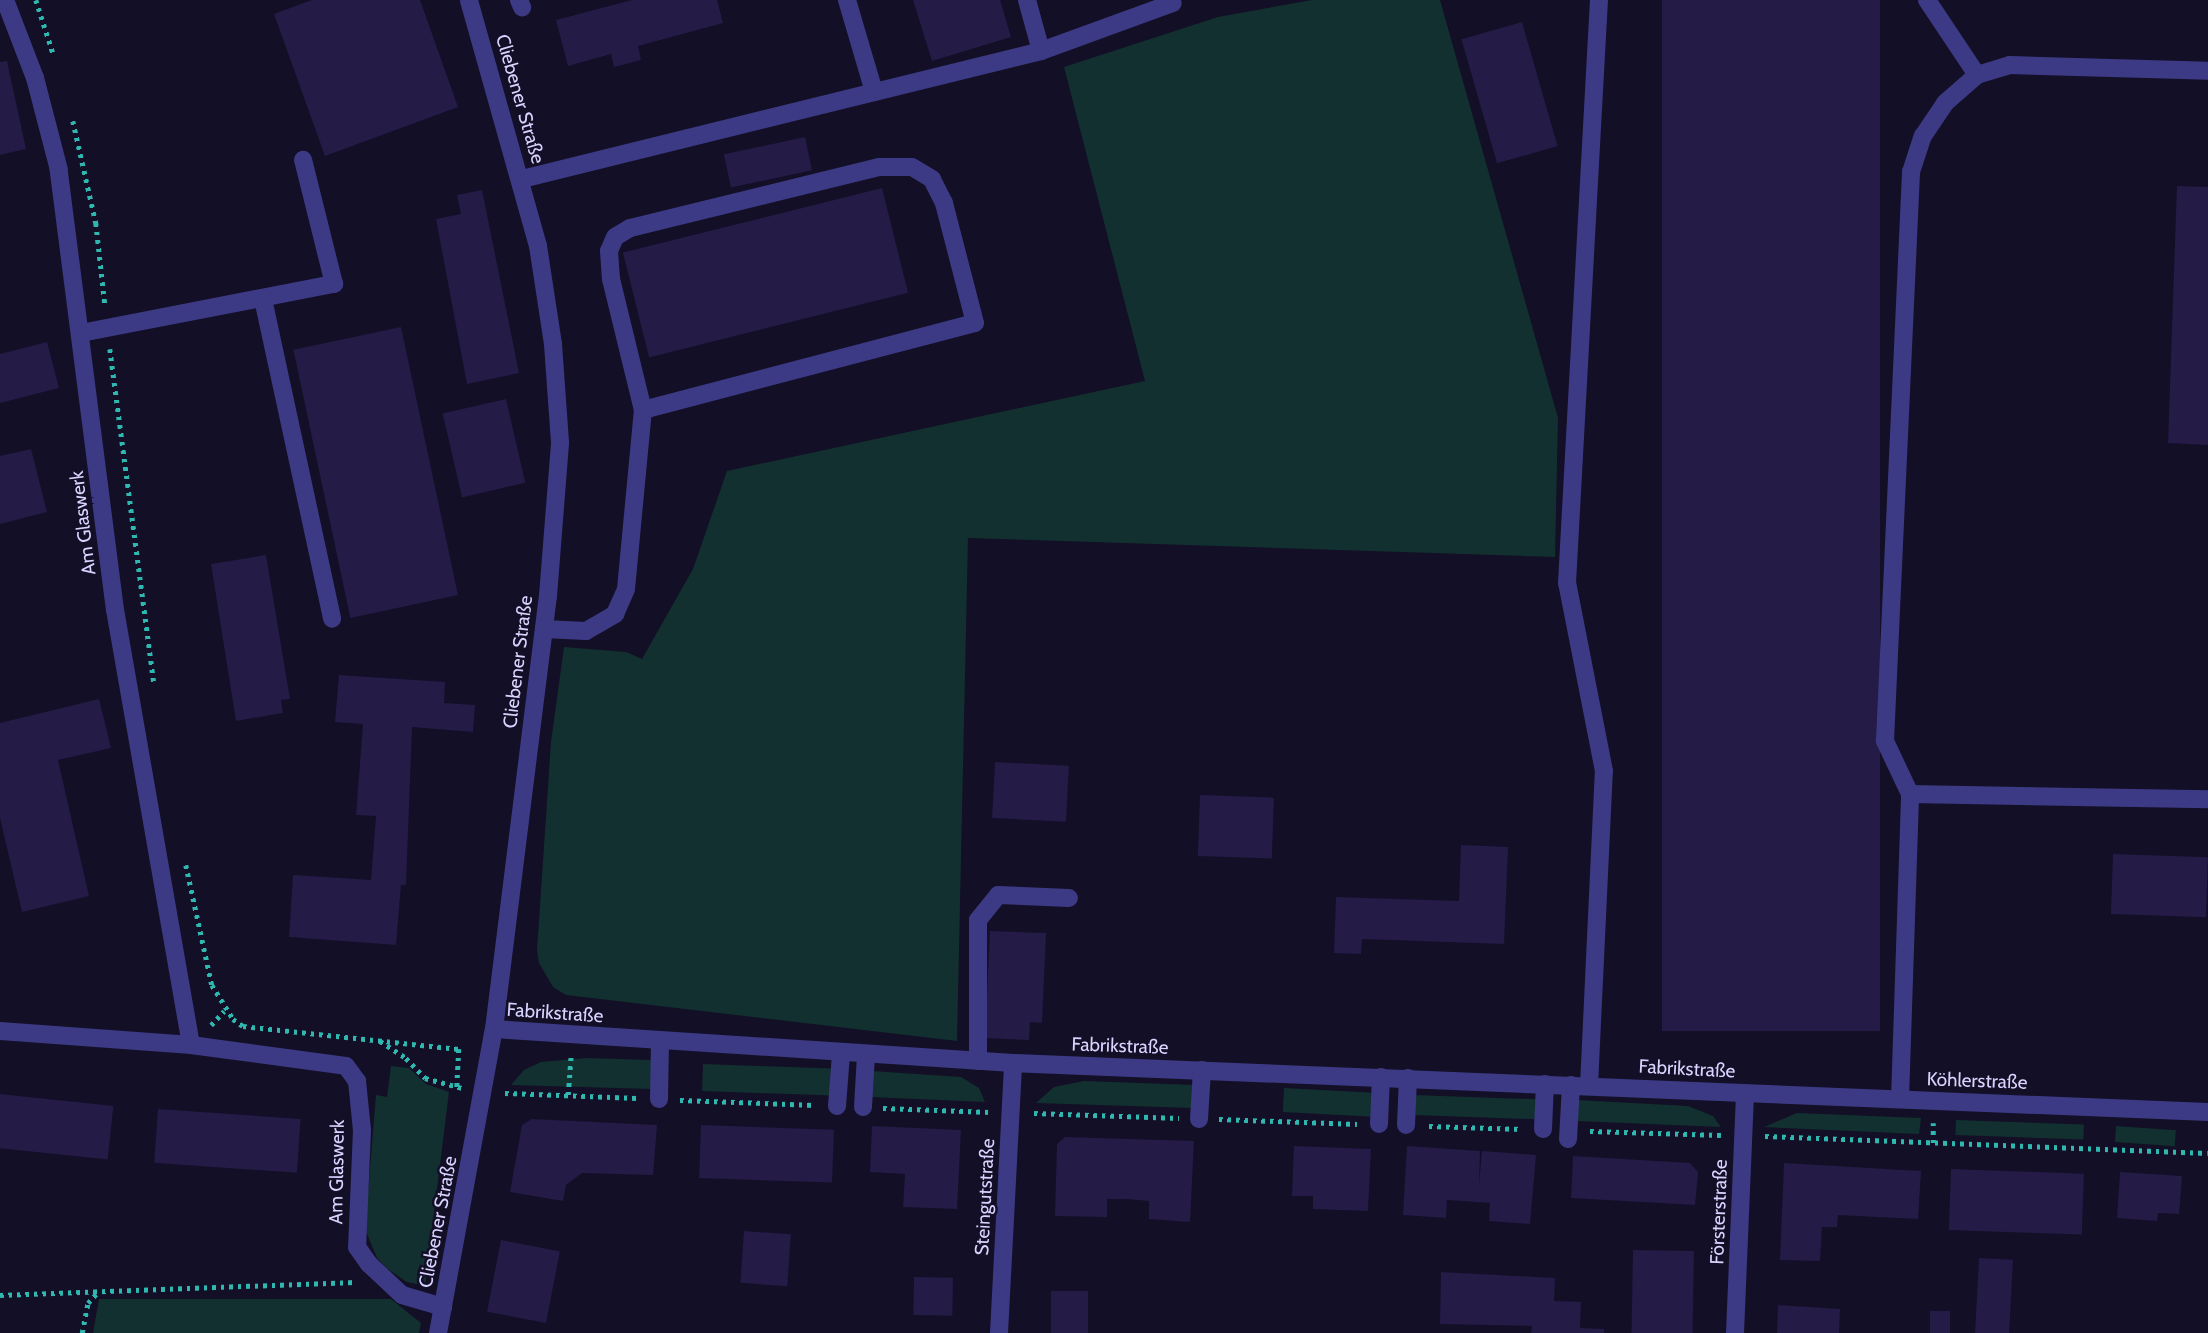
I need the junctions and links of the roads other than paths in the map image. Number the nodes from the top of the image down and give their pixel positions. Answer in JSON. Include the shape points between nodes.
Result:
{"nodes":[{"id":1,"x":5,"y":0,"type":"edge"},
{"id":2,"x":469,"y":0,"type":"edge"},
{"id":3,"x":847,"y":0,"type":"edge"},
{"id":4,"x":1027,"y":0,"type":"edge"},
{"id":5,"x":1599,"y":0,"type":"edge"},
{"id":6,"x":1927,"y":0,"type":"edge"},
{"id":7,"x":1172,"y":3,"type":"dead end"},
{"id":8,"x":1041,"y":51,"type":"junction"},
{"id":9,"x":2208,"y":71,"type":"edge"},
{"id":10,"x":1977,"y":75,"type":"junction"},
{"id":11,"x":874,"y":92,"type":"junction"},
{"id":12,"x":303,"y":160,"type":"dead end"},
{"id":13,"x":522,"y":179,"type":"junction"},
{"id":14,"x":263,"y":299,"type":"junction"},
{"id":15,"x":81,"y":333,"type":"junction"},
{"id":16,"x":643,"y":410,"type":"junction"},
{"id":17,"x":332,"y":619,"type":"dead end"},
{"id":18,"x":544,"y":629,"type":"junction"},
{"id":19,"x":1910,"y":794,"type":"junction"},
{"id":20,"x":2208,"y":799,"type":"edge"},
{"id":21,"x":1069,"y":898,"type":"dead end"},
{"id":22,"x":494,"y":1029,"type":"junction"},
{"id":23,"x":0,"y":1031,"type":"edge"},
{"id":24,"x":660,"y":1042,"type":"junction"},
{"id":25,"x":191,"y":1045,"type":"junction"},
{"id":26,"x":841,"y":1054,"type":"junction"},
{"id":27,"x":866,"y":1055,"type":"junction"},
{"id":28,"x":978,"y":1061,"type":"junction"},
{"id":29,"x":1013,"y":1063,"type":"junction"},
{"id":30,"x":1202,"y":1070,"type":"junction"},
{"id":31,"x":1381,"y":1077,"type":"junction"},
{"id":32,"x":1408,"y":1078,"type":"junction"},
{"id":33,"x":1545,"y":1084,"type":"junction"},
{"id":34,"x":1580,"y":1086,"type":"junction"},
{"id":35,"x":1745,"y":1093,"type":"junction"},
{"id":36,"x":659,"y":1099,"type":"road end"},
{"id":37,"x":1900,"y":1099,"type":"junction"},
{"id":38,"x":837,"y":1106,"type":"road end"},
{"id":39,"x":863,"y":1107,"type":"road end"},
{"id":40,"x":2208,"y":1112,"type":"edge"},
{"id":41,"x":1199,"y":1119,"type":"road end"},
{"id":42,"x":1379,"y":1124,"type":"road end"},
{"id":43,"x":1406,"y":1125,"type":"road end"},
{"id":44,"x":1543,"y":1129,"type":"road end"},
{"id":45,"x":1569,"y":1134,"type":"road end"},
{"id":46,"x":443,"y":1307,"type":"junction"},
{"id":47,"x":438,"y":1333,"type":"edge"},
{"id":48,"x":999,"y":1333,"type":"edge"},
{"id":49,"x":1735,"y":1333,"type":"edge"}],
"edges":[{"from":1,"to":15,"type":"street","name":"Am Glaswerk","via":[[35,78],[59,170]]},
{"from":2,"to":13,"type":"street","name":"Cliebener Straße"},
{"from":3,"to":11,"type":"street"},
{"from":4,"to":8,"type":"street"},
{"from":5,"to":34,"type":"street","via":[[1567,583],[1604,771]]},
{"from":6,"to":10,"type":"street"},
{"from":7,"to":8,"type":"street"},
{"from":8,"to":11,"type":"street"},
{"from":9,"to":10,"type":"street","via":[[2010,65]]},
{"from":10,"to":19,"type":"street","via":[[1945,103],[1923,136],[1911,172],[1885,741]]},
{"from":11,"to":13,"type":"street"},
{"from":12,"to":14,"type":"street","via":[[334,284]]},
{"from":13,"to":18,"type":"street","name":"Cliebener Straße","via":[[538,246],[558,393],[558,488]]},
{"from":14,"to":15,"type":"street"},
{"from":14,"to":17,"type":"street"},
{"from":15,"to":25,"type":"street","name":"Am Glaswerk","via":[[115,610]]},
{"from":16,"to":16,"type":"street","via":[[611,279],[609,251],[615,237],[630,228],[878,167],[912,167],[932,179],[944,203],[975,323]]},
{"from":16,"to":18,"type":"street","via":[[626,589],[615,614],[586,631]]},
{"from":18,"to":22,"type":"street","name":"Cliebener Straße"},
{"from":19,"to":20,"type":"street"},
{"from":19,"to":37,"type":"street"},
{"from":21,"to":28,"type":"street","via":[[998,895],[978,920]]},
{"from":22,"to":24,"type":"street","name":"Fabrikstraße"},
{"from":22,"to":46,"type":"street","name":"Cliebener Straße"},
{"from":23,"to":25,"type":"street","name":"Am Glaswerk"},
{"from":24,"to":26,"type":"street","name":"Fabrikstraße"},
{"from":24,"to":36,"type":"street"},
{"from":25,"to":46,"type":"street","name":"Am Glaswerk","via":[[346,1066],[357,1081],[362,1130],[358,1247],[402,1295]]},
{"from":26,"to":27,"type":"street","name":"Fabrikstraße"},
{"from":26,"to":38,"type":"street"},
{"from":27,"to":28,"type":"street","name":"Fabrikstraße"},
{"from":27,"to":39,"type":"street"},
{"from":28,"to":29,"type":"street","name":"Fabrikstraße"},
{"from":29,"to":30,"type":"street","name":"Fabrikstraße"},
{"from":29,"to":48,"type":"street","name":"Steingutstraße"},
{"from":30,"to":31,"type":"street","name":"Fabrikstraße"},
{"from":30,"to":41,"type":"street"},
{"from":31,"to":32,"type":"street","name":"Fabrikstraße"},
{"from":31,"to":42,"type":"street"},
{"from":32,"to":33,"type":"street","name":"Fabrikstraße"},
{"from":32,"to":43,"type":"street"},
{"from":33,"to":34,"type":"street","name":"Fabrikstraße"},
{"from":33,"to":44,"type":"street"},
{"from":34,"to":35,"type":"street","name":"Fabrikstraße"},
{"from":34,"to":45,"type":"street"},
{"from":35,"to":37,"type":"street","name":"Köhlerstraße"},
{"from":35,"to":49,"type":"street","name":"Försterstraße"},
{"from":37,"to":40,"type":"street","name":"Köhlerstraße"},
{"from":46,"to":47,"type":"street","name":"Cliebener Straße"}]}
